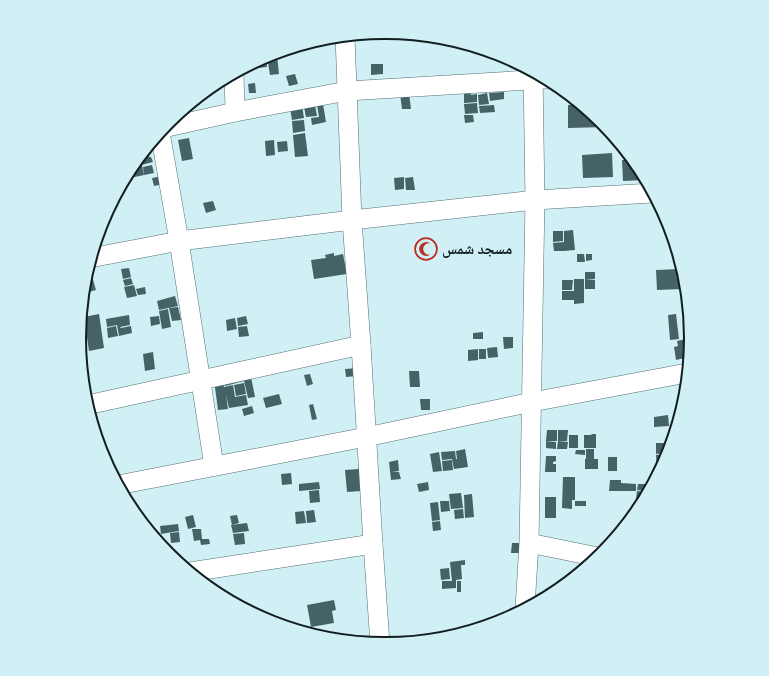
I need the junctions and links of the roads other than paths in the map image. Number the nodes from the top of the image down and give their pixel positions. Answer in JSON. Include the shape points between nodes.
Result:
{"nodes":[{"id":1,"x":345,"y":42,"type":"edge"},
{"id":2,"x":531,"y":77,"type":"edge"},
{"id":3,"x":234,"y":79,"type":"edge"},
{"id":4,"x":537,"y":81,"type":"edge"},
{"id":5,"x":347,"y":91,"type":"junction"},
{"id":6,"x":235,"y":112,"type":"junction"},
{"id":7,"x":175,"y":125,"type":"edge"},
{"id":8,"x":161,"y":140,"type":"edge"},
{"id":9,"x":646,"y":193,"type":"edge"},
{"id":10,"x":535,"y":200,"type":"junction"},
{"id":11,"x":352,"y":220,"type":"junction"},
{"id":12,"x":179,"y":241,"type":"junction"},
{"id":13,"x":97,"y":257,"type":"edge"},
{"id":14,"x":361,"y":345,"type":"junction"},
{"id":15,"x":681,"y":374,"type":"edge"},
{"id":16,"x":201,"y":381,"type":"junction"},
{"id":17,"x":532,"y":402,"type":"junction"},
{"id":18,"x":93,"y":404,"type":"edge"},
{"id":19,"x":366,"y":437,"type":"junction"},
{"id":20,"x":214,"y":466,"type":"junction"},
{"id":21,"x":124,"y":484,"type":"edge"},
{"id":22,"x":529,"y":543,"type":"junction"},
{"id":23,"x":372,"y":544,"type":"junction"},
{"id":24,"x":590,"y":555,"type":"edge"},
{"id":25,"x":197,"y":571,"type":"edge"},
{"id":26,"x":525,"y":602,"type":"edge"},
{"id":27,"x":379,"y":637,"type":"edge"}],
"edges":[{"from":1,"to":5,"type":"street"},
{"from":2,"to":5,"type":"street"},
{"from":3,"to":6,"type":"street"},
{"from":4,"to":10,"type":"street"},
{"from":5,"to":6,"type":"street"},
{"from":5,"to":11,"type":"street"},
{"from":6,"to":7,"type":"street"},
{"from":8,"to":12,"type":"street"},
{"from":9,"to":10,"type":"street"},
{"from":10,"to":11,"type":"street"},
{"from":10,"to":17,"type":"street"},
{"from":11,"to":12,"type":"street"},
{"from":11,"to":14,"type":"street"},
{"from":12,"to":13,"type":"street"},
{"from":12,"to":16,"type":"street"},
{"from":14,"to":16,"type":"street"},
{"from":14,"to":19,"type":"street"},
{"from":15,"to":17,"type":"street"},
{"from":16,"to":18,"type":"street"},
{"from":16,"to":20,"type":"street"},
{"from":17,"to":19,"type":"street"},
{"from":17,"to":22,"type":"street"},
{"from":19,"to":20,"type":"street"},
{"from":19,"to":23,"type":"street"},
{"from":20,"to":21,"type":"street"},
{"from":22,"to":24,"type":"street"},
{"from":22,"to":26,"type":"street"},
{"from":23,"to":25,"type":"street"},
{"from":23,"to":27,"type":"street"}]}
